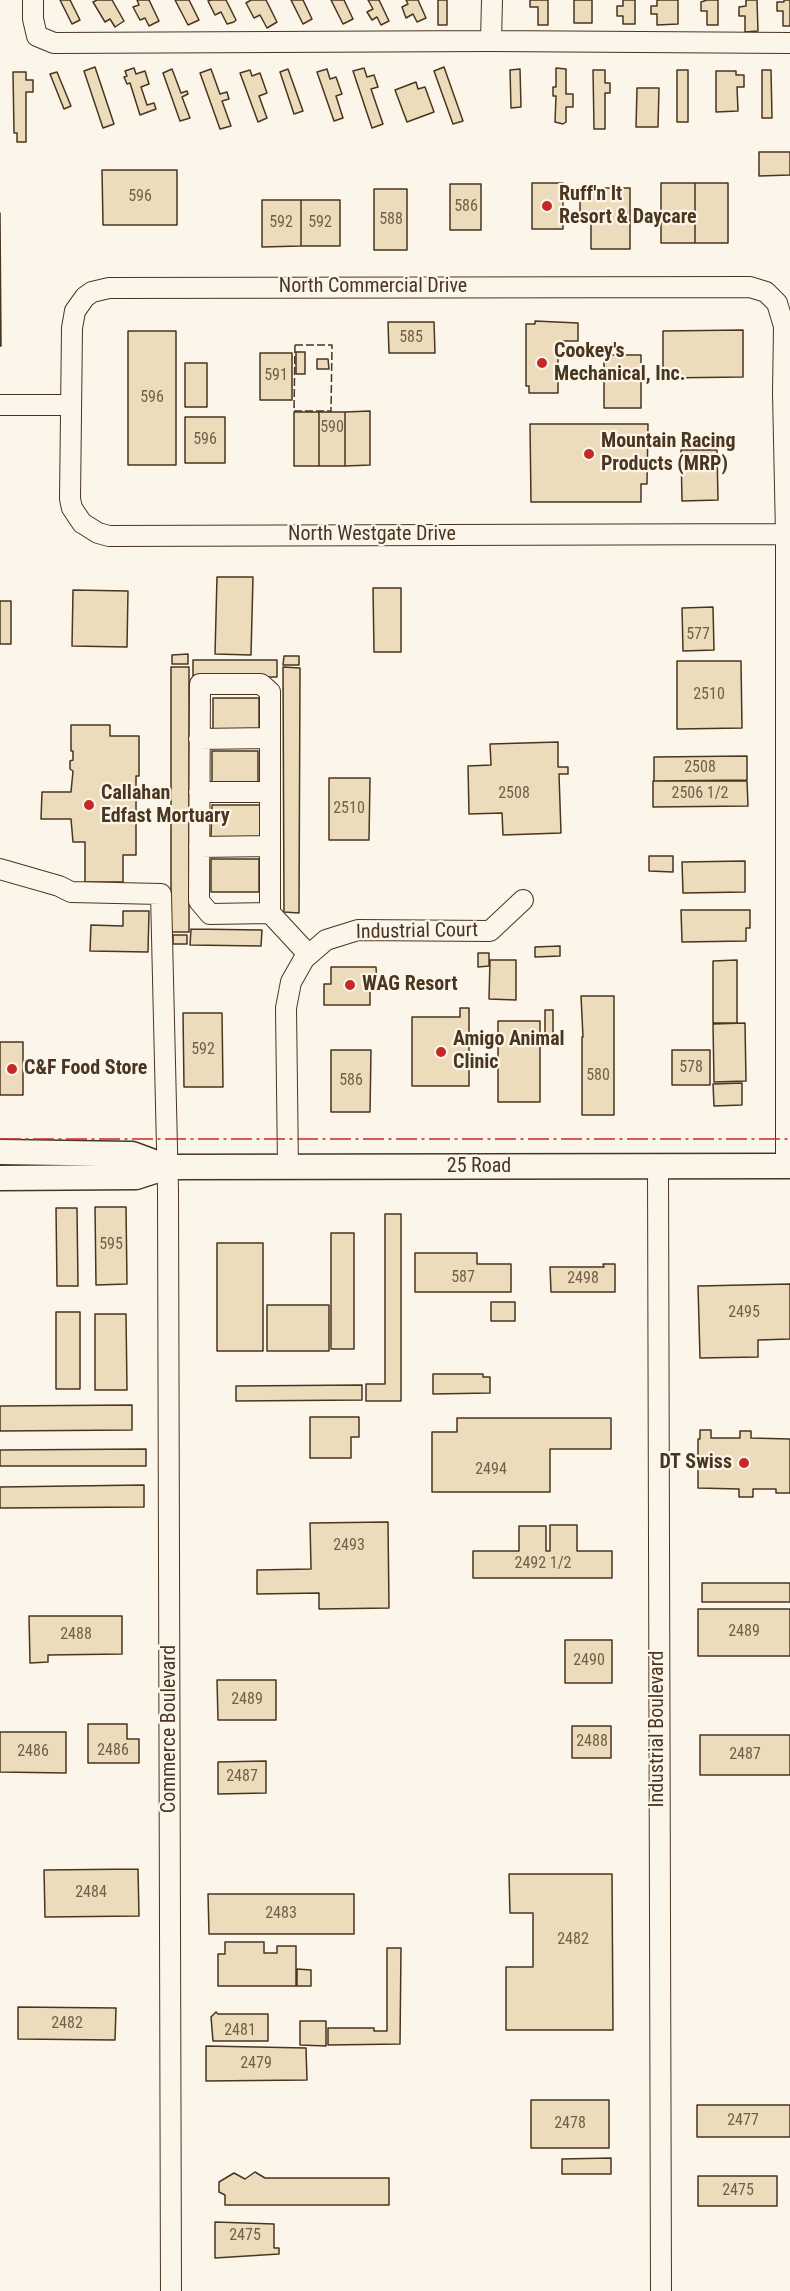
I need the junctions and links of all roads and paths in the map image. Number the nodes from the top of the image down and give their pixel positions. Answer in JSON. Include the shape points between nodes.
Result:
{"nodes":[{"id":1,"x":33,"y":0,"type":"edge"},
{"id":2,"x":492,"y":0,"type":"edge"},
{"id":3,"x":491,"y":40,"type":"junction"},
{"id":4,"x":790,"y":43,"type":"edge"},
{"id":5,"x":786,"y":393,"type":"edge"},
{"id":6,"x":0,"y":405,"type":"edge"},
{"id":7,"x":72,"y":405,"type":"junction"},
{"id":8,"x":786,"y":534,"type":"junction"},
{"id":9,"x":270,"y":738,"type":"junction"},
{"id":10,"x":199,"y":739,"type":"junction"},
{"id":11,"x":199,"y":792,"type":"junction"},
{"id":12,"x":270,"y":792,"type":"junction"},
{"id":13,"x":270,"y":846,"type":"junction"},
{"id":14,"x":199,"y":847,"type":"junction"},
{"id":15,"x":0,"y":869,"type":"edge"},
{"id":16,"x":523,"y":900,"type":"dead end"},
{"id":17,"x":270,"y":913,"type":"junction"},
{"id":18,"x":308,"y":954,"type":"junction"},
{"id":19,"x":0,"y":1152,"type":"edge"},
{"id":20,"x":788,"y":1166,"type":"edge"},
{"id":21,"x":167,"y":1167,"type":"junction"},
{"id":22,"x":288,"y":1167,"type":"junction"},
{"id":23,"x":658,"y":1167,"type":"junction"},
{"id":24,"x":0,"y":1178,"type":"edge"},
{"id":25,"x":171,"y":2291,"type":"edge"},
{"id":26,"x":661,"y":2291,"type":"edge"}],
"edges":[{"from":1,"to":3,"type":"street","via":[[38,36],[54,42]]},
{"from":2,"to":3,"type":"street"},
{"from":3,"to":4,"type":"street"},
{"from":5,"to":7,"type":"street","name":"North Commercial Drive","via":[[781,310],[766,292],[750,287],[100,289],[79,303],[73,319]]},
{"from":5,"to":8,"type":"street"},
{"from":6,"to":7,"type":"street"},
{"from":7,"to":8,"type":"street","name":"North Westgate Drive","via":[[72,508],[89,529],[109,536]]},
{"from":8,"to":20,"type":"street"},
{"from":9,"to":10,"type":"street"},
{"from":9,"to":10,"type":"street","via":[[270,692],[261,684],[200,684]]},
{"from":9,"to":12,"type":"street"},
{"from":10,"to":11,"type":"street"},
{"from":11,"to":12,"type":"street"},
{"from":11,"to":14,"type":"street"},
{"from":12,"to":13,"type":"street"},
{"from":13,"to":14,"type":"street"},
{"from":13,"to":17,"type":"street"},
{"from":14,"to":17,"type":"street","via":[[199,901],[210,914]]},
{"from":15,"to":21,"type":"street","name":"Commerce Boulevard","via":[[71,892],[161,894]]},
{"from":16,"to":18,"type":"street","name":"Industrial Court","via":[[490,931],[358,930],[326,940]]},
{"from":17,"to":18,"type":"street"},
{"from":18,"to":22,"type":"street","name":"Industrial Court","via":[[288,995]]},
{"from":19,"to":21,"type":"main road","name":"25 Road","via":[[132,1154]]},
{"from":20,"to":23,"type":"main road","name":"25 Road"},
{"from":21,"to":22,"type":"main road","name":"25 Road"},
{"from":21,"to":24,"type":"main road","name":"25 Road","via":[[136,1177]]},
{"from":21,"to":25,"type":"street","name":"Commerce Boulevard"},
{"from":22,"to":23,"type":"main road","name":"25 Road"},
{"from":23,"to":26,"type":"street","name":"Industrial Boulevard"}]}
